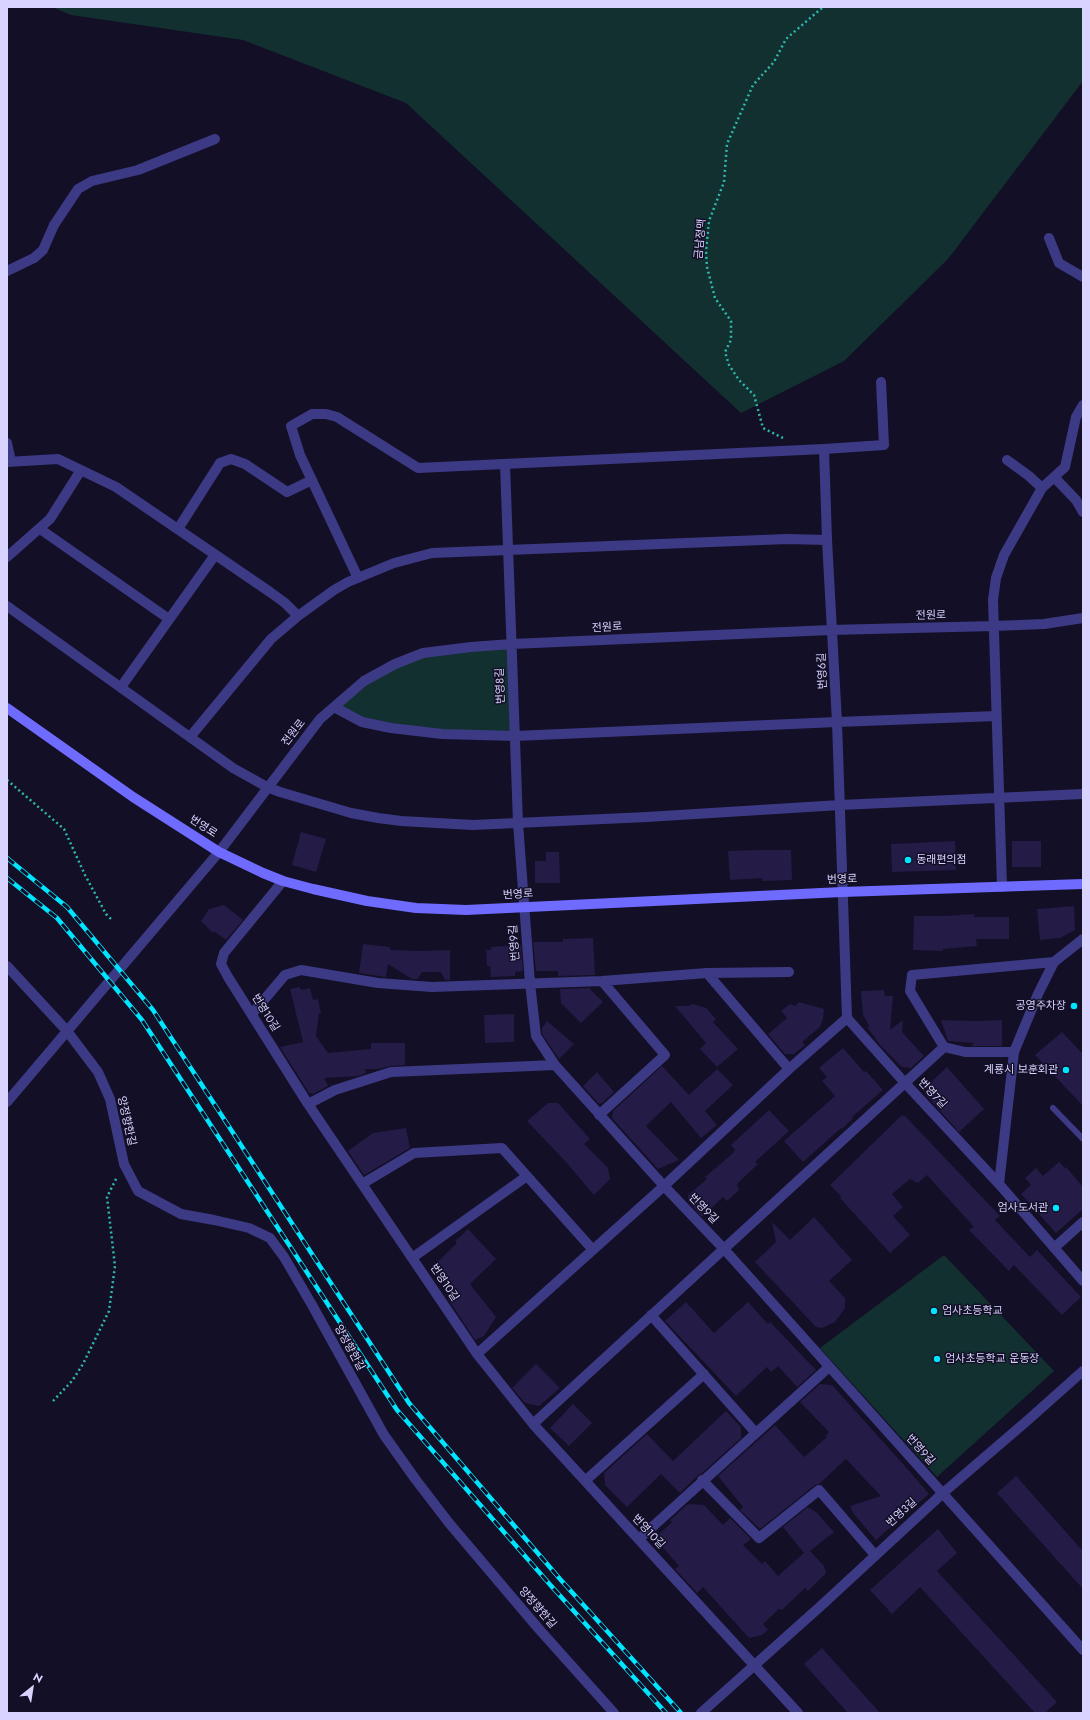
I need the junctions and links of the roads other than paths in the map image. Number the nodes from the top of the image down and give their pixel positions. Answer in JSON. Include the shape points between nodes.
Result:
{"nodes":[{"id":1,"x":214,"y":139,"type":"dead end"},
{"id":2,"x":1049,"y":238,"type":"dead end"},
{"id":3,"x":7,"y":271,"type":"edge"},
{"id":4,"x":1083,"y":277,"type":"edge"},
{"id":5,"x":881,"y":382,"type":"dead end"},
{"id":6,"x":1083,"y":405,"type":"edge"},
{"id":7,"x":7,"y":443,"type":"edge"},
{"id":8,"x":824,"y":449,"type":"junction"},
{"id":9,"x":1007,"y":460,"type":"dead end"},
{"id":10,"x":9,"y":461,"type":"edge"},
{"id":11,"x":505,"y":464,"type":"junction"},
{"id":12,"x":82,"y":470,"type":"junction"},
{"id":13,"x":1055,"y":478,"type":"junction"},
{"id":14,"x":312,"y":480,"type":"junction"},
{"id":15,"x":1042,"y":488,"type":"junction"},
{"id":16,"x":1083,"y":512,"type":"edge"},
{"id":17,"x":40,"y":529,"type":"junction"},
{"id":18,"x":178,"y":529,"type":"junction"},
{"id":19,"x":827,"y":540,"type":"junction"},
{"id":20,"x":508,"y":549,"type":"junction"},
{"id":21,"x":215,"y":555,"type":"junction"},
{"id":22,"x":7,"y":557,"type":"edge"},
{"id":23,"x":358,"y":578,"type":"junction"},
{"id":24,"x":7,"y":606,"type":"edge"},
{"id":25,"x":298,"y":616,"type":"junction"},
{"id":26,"x":1083,"y":618,"type":"edge"},
{"id":27,"x":169,"y":620,"type":"junction"},
{"id":28,"x":994,"y":626,"type":"junction"},
{"id":29,"x":833,"y":630,"type":"junction"},
{"id":30,"x":512,"y":644,"type":"junction"},
{"id":31,"x":121,"y":687,"type":"junction"},
{"id":32,"x":334,"y":707,"type":"junction"},
{"id":33,"x":7,"y":708,"type":"edge"},
{"id":34,"x":996,"y":716,"type":"junction"},
{"id":35,"x":837,"y":722,"type":"junction"},
{"id":36,"x":515,"y":736,"type":"junction"},
{"id":37,"x":190,"y":737,"type":"junction"},
{"id":38,"x":267,"y":787,"type":"junction"},
{"id":39,"x":1083,"y":794,"type":"edge"},
{"id":40,"x":1000,"y":798,"type":"junction"},
{"id":41,"x":840,"y":805,"type":"junction"},
{"id":42,"x":518,"y":823,"type":"junction"},
{"id":43,"x":219,"y":852,"type":"junction"},
{"id":44,"x":283,"y":881,"type":"junction"},
{"id":45,"x":1083,"y":884,"type":"edge"},
{"id":46,"x":1002,"y":887,"type":"junction"},
{"id":47,"x":842,"y":892,"type":"junction"},
{"id":48,"x":524,"y":907,"type":"junction"},
{"id":49,"x":1083,"y":939,"type":"edge"},
{"id":50,"x":1054,"y":962,"type":"junction"},
{"id":51,"x":7,"y":966,"type":"edge"},
{"id":52,"x":789,"y":972,"type":"dead end"},
{"id":53,"x":707,"y":973,"type":"junction"},
{"id":54,"x":602,"y":981,"type":"junction"},
{"id":55,"x":530,"y":983,"type":"junction"},
{"id":56,"x":252,"y":1014,"type":"junction"},
{"id":57,"x":847,"y":1018,"type":"junction"},
{"id":58,"x":67,"y":1032,"type":"junction"},
{"id":59,"x":944,"y":1047,"type":"junction"},
{"id":60,"x":1014,"y":1052,"type":"junction"},
{"id":61,"x":555,"y":1065,"type":"junction"},
{"id":62,"x":789,"y":1070,"type":"junction"},
{"id":63,"x":905,"y":1083,"type":"junction"},
{"id":64,"x":7,"y":1102,"type":"edge"},
{"id":65,"x":308,"y":1104,"type":"junction"},
{"id":66,"x":1053,"y":1108,"type":"dead end"},
{"id":67,"x":599,"y":1114,"type":"junction"},
{"id":68,"x":1083,"y":1139,"type":"edge"},
{"id":69,"x":528,"y":1176,"type":"junction"},
{"id":70,"x":362,"y":1184,"type":"junction"},
{"id":71,"x":999,"y":1184,"type":"junction"},
{"id":72,"x":664,"y":1186,"type":"junction"},
{"id":73,"x":1083,"y":1222,"type":"edge"},
{"id":74,"x":724,"y":1248,"type":"junction"},
{"id":75,"x":1054,"y":1248,"type":"junction"},
{"id":76,"x":593,"y":1250,"type":"junction"},
{"id":77,"x":412,"y":1258,"type":"junction"},
{"id":78,"x":1083,"y":1282,"type":"edge"},
{"id":79,"x":652,"y":1315,"type":"junction"},
{"id":80,"x":477,"y":1354,"type":"junction"},
{"id":81,"x":829,"y":1366,"type":"junction"},
{"id":82,"x":1083,"y":1371,"type":"edge"},
{"id":83,"x":704,"y":1374,"type":"junction"},
{"id":84,"x":533,"y":1424,"type":"junction"},
{"id":85,"x":755,"y":1432,"type":"junction"},
{"id":86,"x":702,"y":1480,"type":"junction"},
{"id":87,"x":585,"y":1481,"type":"junction"},
{"id":88,"x":943,"y":1493,"type":"junction"},
{"id":89,"x":639,"y":1539,"type":"junction"},
{"id":90,"x":875,"y":1555,"type":"junction"},
{"id":91,"x":1083,"y":1650,"type":"edge"},
{"id":92,"x":755,"y":1665,"type":"junction"},
{"id":93,"x":614,"y":1713,"type":"edge"},
{"id":94,"x":701,"y":1713,"type":"edge"},
{"id":95,"x":798,"y":1713,"type":"edge"}],
"edges":[{"from":1,"to":3,"type":"street","via":[[151,166],[92,181],[78,189],[54,225],[43,250],[34,258]]},
{"from":2,"to":4,"type":"street","via":[[1059,263]]},
{"from":5,"to":8,"type":"street","via":[[884,445]]},
{"from":6,"to":13,"type":"street","via":[[1076,417],[1065,467]]},
{"from":7,"to":10,"type":"street"},
{"from":8,"to":11,"type":"street"},
{"from":8,"to":19,"type":"street","name":"번영6길"},
{"from":9,"to":15,"type":"street"},
{"from":10,"to":12,"type":"street","via":[[58,459]]},
{"from":11,"to":14,"type":"street","via":[[418,468],[337,417],[312,414],[291,426],[300,455]]},
{"from":11,"to":20,"type":"street","name":"번영8길"},
{"from":12,"to":17,"type":"street","via":[[50,519]]},
{"from":12,"to":18,"type":"street","via":[[116,487]]},
{"from":13,"to":15,"type":"street"},
{"from":13,"to":16,"type":"street","via":[[1076,500]]},
{"from":14,"to":18,"type":"street","via":[[287,492],[244,464],[231,459],[220,463]]},
{"from":14,"to":23,"type":"street"},
{"from":15,"to":28,"type":"street","via":[[1002,561],[996,578],[993,600]]},
{"from":17,"to":22,"type":"street"},
{"from":17,"to":27,"type":"street"},
{"from":18,"to":21,"type":"street"},
{"from":19,"to":20,"type":"street","via":[[787,539]]},
{"from":19,"to":29,"type":"street","name":"번영6길"},
{"from":20,"to":23,"type":"street","via":[[420,555]]},
{"from":20,"to":30,"type":"street","name":"번영8길"},
{"from":21,"to":25,"type":"street","via":[[285,603]]},
{"from":21,"to":27,"type":"street"},
{"from":23,"to":25,"type":"street","via":[[334,590]]},
{"from":24,"to":31,"type":"street"},
{"from":25,"to":37,"type":"street","via":[[271,639]]},
{"from":26,"to":28,"type":"street","name":"전원로","via":[[1044,624]]},
{"from":27,"to":31,"type":"street"},
{"from":28,"to":29,"type":"street","name":"전원로"},
{"from":28,"to":34,"type":"street"},
{"from":29,"to":30,"type":"street","name":"전원로"},
{"from":29,"to":35,"type":"street","name":"번영6길"},
{"from":30,"to":32,"type":"street","name":"전원로","via":[[423,653],[395,664],[364,681]]},
{"from":30,"to":36,"type":"street","name":"번영8길"},
{"from":31,"to":37,"type":"street"},
{"from":32,"to":36,"type":"street","via":[[362,722],[391,728],[442,734]]},
{"from":32,"to":38,"type":"street","name":"전원로","via":[[320,719]]},
{"from":33,"to":43,"type":"street","name":"번영로","via":[[133,797]]},
{"from":34,"to":35,"type":"street"},
{"from":34,"to":40,"type":"street"},
{"from":35,"to":36,"type":"street"},
{"from":35,"to":41,"type":"street","name":"번영6길"},
{"from":36,"to":42,"type":"street","name":"번영8길"},
{"from":37,"to":38,"type":"street","via":[[233,768]]},
{"from":38,"to":42,"type":"street","via":[[344,812],[378,818],[473,825]]},
{"from":38,"to":43,"type":"street","name":"전원로"},
{"from":39,"to":40,"type":"street"},
{"from":40,"to":41,"type":"street"},
{"from":40,"to":46,"type":"street"},
{"from":41,"to":42,"type":"street"},
{"from":41,"to":47,"type":"street","name":"번영6길"},
{"from":42,"to":48,"type":"street","name":"번영8길"},
{"from":43,"to":44,"type":"street","name":"번영로"},
{"from":43,"to":58,"type":"street","name":"전원로"},
{"from":44,"to":48,"type":"street","name":"번영로","via":[[344,896],[416,908],[466,910]]},
{"from":44,"to":56,"type":"street","name":"번영10길","via":[[224,953],[221,964]]},
{"from":45,"to":46,"type":"street","name":"번영로"},
{"from":46,"to":47,"type":"street","name":"번영로"},
{"from":47,"to":48,"type":"street","name":"번영로"},
{"from":47,"to":57,"type":"street"},
{"from":48,"to":55,"type":"street","name":"번영9길"},
{"from":49,"to":50,"type":"street"},
{"from":50,"to":59,"type":"street","via":[[912,975],[910,992]]},
{"from":50,"to":60,"type":"street"},
{"from":51,"to":58,"type":"street","name":"양정향한길"},
{"from":52,"to":53,"type":"street"},
{"from":53,"to":54,"type":"street"},
{"from":53,"to":62,"type":"street"},
{"from":54,"to":55,"type":"street"},
{"from":54,"to":67,"type":"street","via":[[665,1055]]},
{"from":55,"to":56,"type":"street","via":[[432,987],[378,983],[301,970],[285,975]]},
{"from":55,"to":61,"type":"street","name":"번영9길","via":[[536,1036]]},
{"from":56,"to":65,"type":"street","name":"번영10길"},
{"from":57,"to":62,"type":"street"},
{"from":57,"to":63,"type":"street","name":"번영7길"},
{"from":58,"to":64,"type":"street","name":"전원로"},
{"from":58,"to":93,"type":"street","name":"양정향한길","via":[[98,1072],[110,1099],[124,1164],[138,1191],[181,1214],[248,1228],[270,1238],[312,1305],[384,1435],[416,1480],[498,1581]]},
{"from":59,"to":60,"type":"street","via":[[965,1052]]},
{"from":59,"to":63,"type":"street"},
{"from":60,"to":71,"type":"street"},
{"from":61,"to":65,"type":"street","via":[[391,1072],[335,1090]]},
{"from":61,"to":67,"type":"street","name":"번영9길"},
{"from":62,"to":72,"type":"street"},
{"from":63,"to":71,"type":"street","name":"번영7길"},
{"from":63,"to":74,"type":"street"},
{"from":65,"to":70,"type":"street","name":"번영10길"},
{"from":66,"to":68,"type":"lane"},
{"from":67,"to":72,"type":"street","name":"번영9길"},
{"from":69,"to":70,"type":"street","via":[[502,1148],[414,1153]]},
{"from":69,"to":76,"type":"street"},
{"from":69,"to":77,"type":"street"},
{"from":70,"to":77,"type":"street","name":"번영10길"},
{"from":71,"to":75,"type":"street","name":"번영7길"},
{"from":72,"to":74,"type":"street","name":"번영9길"},
{"from":72,"to":76,"type":"street"},
{"from":73,"to":75,"type":"street"},
{"from":74,"to":79,"type":"street"},
{"from":74,"to":81,"type":"street","name":"번영9길"},
{"from":75,"to":78,"type":"street","name":"번영7길"},
{"from":76,"to":80,"type":"street"},
{"from":77,"to":80,"type":"street","name":"번영10길"},
{"from":79,"to":83,"type":"street"},
{"from":79,"to":84,"type":"street"},
{"from":80,"to":84,"type":"street","name":"번영10길"},
{"from":81,"to":85,"type":"street"},
{"from":81,"to":88,"type":"street","name":"번영9길"},
{"from":82,"to":88,"type":"street","name":"번영3길"},
{"from":83,"to":85,"type":"street"},
{"from":83,"to":87,"type":"street"},
{"from":84,"to":87,"type":"street","name":"번영10길"},
{"from":85,"to":86,"type":"street"},
{"from":86,"to":89,"type":"street"},
{"from":86,"to":90,"type":"street","via":[[759,1538],[819,1490]]},
{"from":87,"to":89,"type":"street","name":"번영10길"},
{"from":88,"to":90,"type":"street","name":"번영3길"},
{"from":88,"to":91,"type":"street","name":"번영9길"},
{"from":89,"to":92,"type":"street","name":"번영10길"},
{"from":90,"to":92,"type":"street","name":"번영3길"},
{"from":92,"to":94,"type":"street","name":"번영3길"},
{"from":92,"to":95,"type":"street","name":"번영10길"}]}
